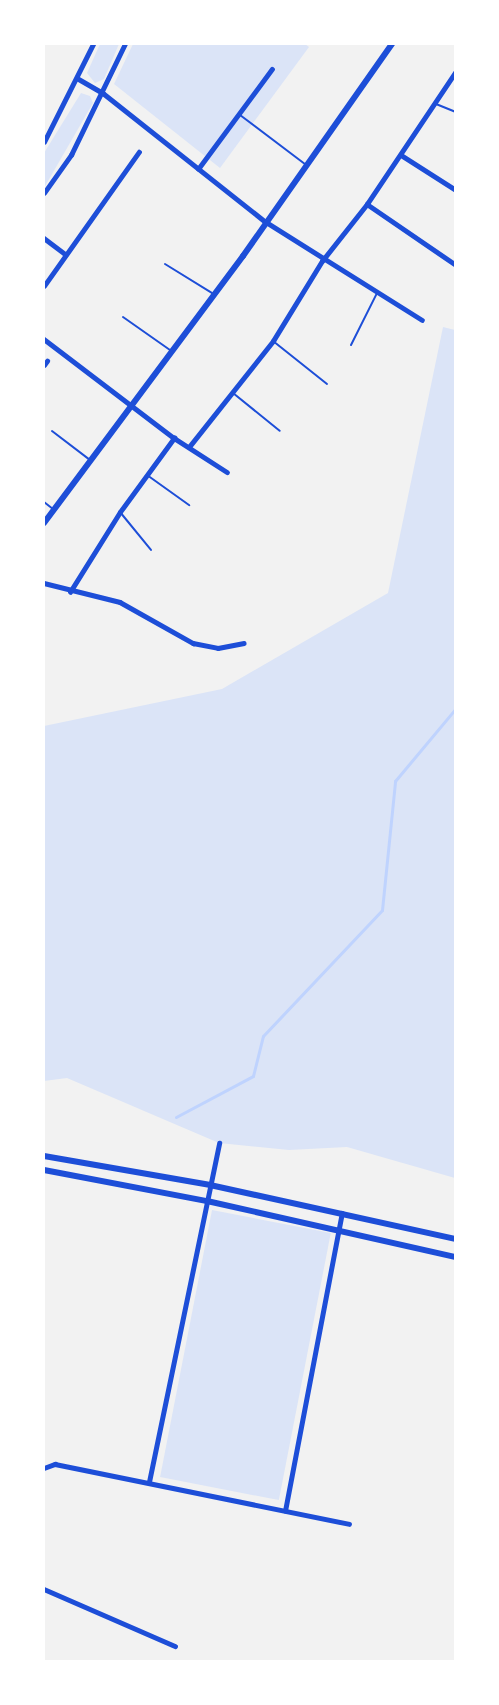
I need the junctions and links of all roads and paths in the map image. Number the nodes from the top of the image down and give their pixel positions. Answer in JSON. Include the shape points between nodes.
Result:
{"nodes":[{"id":1,"x":93,"y":44,"type":"edge"},
{"id":2,"x":125,"y":44,"type":"edge"},
{"id":3,"x":392,"y":44,"type":"edge"},
{"id":4,"x":272,"y":69,"type":"dead end"},
{"id":5,"x":456,"y":71,"type":"edge"},
{"id":6,"x":77,"y":78,"type":"junction"},
{"id":7,"x":103,"y":93,"type":"junction"},
{"id":8,"x":436,"y":104,"type":"junction"},
{"id":9,"x":456,"y":112,"type":"edge"},
{"id":10,"x":240,"y":115,"type":"junction"},
{"id":11,"x":44,"y":142,"type":"edge"},
{"id":12,"x":139,"y":152,"type":"dead end"},
{"id":13,"x":401,"y":155,"type":"junction"},
{"id":14,"x":306,"y":165,"type":"junction"},
{"id":15,"x":198,"y":169,"type":"junction"},
{"id":16,"x":456,"y":190,"type":"edge"},
{"id":17,"x":44,"y":193,"type":"edge"},
{"id":18,"x":367,"y":204,"type":"junction"},
{"id":19,"x":266,"y":222,"type":"junction"},
{"id":20,"x":44,"y":238,"type":"edge"},
{"id":21,"x":65,"y":254,"type":"junction"},
{"id":22,"x":322,"y":261,"type":"junction"},
{"id":23,"x":165,"y":264,"type":"dead end"},
{"id":24,"x":456,"y":265,"type":"edge"},
{"id":25,"x":44,"y":286,"type":"edge"},
{"id":26,"x":377,"y":293,"type":"junction"},
{"id":27,"x":215,"y":294,"type":"junction"},
{"id":28,"x":123,"y":317,"type":"dead end"},
{"id":29,"x":422,"y":320,"type":"dead end"},
{"id":30,"x":44,"y":339,"type":"edge"},
{"id":31,"x":273,"y":341,"type":"junction"},
{"id":32,"x":351,"y":345,"type":"dead end"},
{"id":33,"x":172,"y":352,"type":"junction"},
{"id":34,"x":327,"y":384,"type":"dead end"},
{"id":35,"x":233,"y":393,"type":"junction"},
{"id":36,"x":131,"y":406,"type":"junction"},
{"id":37,"x":52,"y":431,"type":"dead end"},
{"id":38,"x":280,"y":431,"type":"dead end"},
{"id":39,"x":174,"y":438,"type":"junction"},
{"id":40,"x":189,"y":447,"type":"junction"},
{"id":41,"x":91,"y":460,"type":"junction"},
{"id":42,"x":227,"y":472,"type":"dead end"},
{"id":43,"x":147,"y":475,"type":"junction"},
{"id":44,"x":44,"y":502,"type":"edge"},
{"id":45,"x":189,"y":505,"type":"dead end"},
{"id":46,"x":54,"y":509,"type":"junction"},
{"id":47,"x":120,"y":512,"type":"junction"},
{"id":48,"x":44,"y":523,"type":"edge"},
{"id":49,"x":151,"y":550,"type":"dead end"},
{"id":50,"x":44,"y":583,"type":"edge"},
{"id":51,"x":70,"y":592,"type":"junction"},
{"id":52,"x":244,"y":643,"type":"dead end"},
{"id":53,"x":219,"y":1143,"type":"dead end"},
{"id":54,"x":44,"y":1156,"type":"edge"},
{"id":55,"x":44,"y":1170,"type":"edge"},
{"id":56,"x":210,"y":1185,"type":"junction"},
{"id":57,"x":207,"y":1201,"type":"junction"},
{"id":58,"x":342,"y":1213,"type":"junction"},
{"id":59,"x":338,"y":1230,"type":"junction"},
{"id":60,"x":456,"y":1239,"type":"edge"},
{"id":61,"x":456,"y":1257,"type":"edge"},
{"id":62,"x":44,"y":1468,"type":"edge"},
{"id":63,"x":149,"y":1482,"type":"junction"},
{"id":64,"x":285,"y":1511,"type":"junction"},
{"id":65,"x":349,"y":1524,"type":"dead end"},
{"id":66,"x":45,"y":1590,"type":"edge"},
{"id":67,"x":44,"y":1598,"type":"edge"},
{"id":68,"x":175,"y":1646,"type":"dead end"}],
"edges":[{"from":1,"to":6,"type":"street"},
{"from":2,"to":7,"type":"street"},
{"from":3,"to":14,"type":"street"},
{"from":4,"to":10,"type":"street"},
{"from":5,"to":8,"type":"street"},
{"from":6,"to":7,"type":"street"},
{"from":6,"to":11,"type":"street"},
{"from":7,"to":15,"type":"street"},
{"from":7,"to":17,"type":"street","via":[[71,155]]},
{"from":8,"to":9,"type":"lane"},
{"from":8,"to":13,"type":"street"},
{"from":10,"to":14,"type":"lane"},
{"from":10,"to":15,"type":"street"},
{"from":12,"to":21,"type":"street"},
{"from":13,"to":16,"type":"street"},
{"from":13,"to":18,"type":"street"},
{"from":14,"to":19,"type":"street"},
{"from":15,"to":19,"type":"street"},
{"from":18,"to":22,"type":"street"},
{"from":18,"to":24,"type":"street"},
{"from":19,"to":22,"type":"street"},
{"from":19,"to":27,"type":"street"},
{"from":20,"to":21,"type":"street"},
{"from":21,"to":25,"type":"street"},
{"from":22,"to":26,"type":"street"},
{"from":22,"to":31,"type":"street"},
{"from":23,"to":27,"type":"lane"},
{"from":26,"to":29,"type":"street"},
{"from":26,"to":32,"type":"lane"},
{"from":27,"to":33,"type":"street"},
{"from":28,"to":33,"type":"lane"},
{"from":30,"to":36,"type":"street"},
{"from":31,"to":34,"type":"lane"},
{"from":31,"to":35,"type":"street"},
{"from":33,"to":36,"type":"street"},
{"from":35,"to":38,"type":"lane"},
{"from":35,"to":40,"type":"street"},
{"from":36,"to":39,"type":"street"},
{"from":36,"to":41,"type":"street"},
{"from":37,"to":41,"type":"lane"},
{"from":39,"to":40,"type":"street"},
{"from":39,"to":43,"type":"street"},
{"from":40,"to":42,"type":"street"},
{"from":41,"to":46,"type":"street"},
{"from":43,"to":45,"type":"lane"},
{"from":43,"to":47,"type":"street"},
{"from":44,"to":46,"type":"lane"},
{"from":46,"to":48,"type":"street"},
{"from":47,"to":49,"type":"lane"},
{"from":47,"to":51,"type":"street"},
{"from":50,"to":51,"type":"street"},
{"from":51,"to":52,"type":"street","via":[[120,602],[193,643],[218,648]]},
{"from":53,"to":56,"type":"street"},
{"from":54,"to":56,"type":"street"},
{"from":55,"to":57,"type":"street"},
{"from":56,"to":57,"type":"street"},
{"from":56,"to":58,"type":"street"},
{"from":57,"to":59,"type":"street"},
{"from":57,"to":63,"type":"street"},
{"from":58,"to":59,"type":"street"},
{"from":58,"to":60,"type":"street"},
{"from":59,"to":61,"type":"street"},
{"from":59,"to":64,"type":"street"},
{"from":62,"to":63,"type":"street","via":[[55,1464]]},
{"from":63,"to":64,"type":"street"},
{"from":64,"to":65,"type":"street"},
{"from":66,"to":67,"type":"street"},
{"from":66,"to":68,"type":"street"}]}
